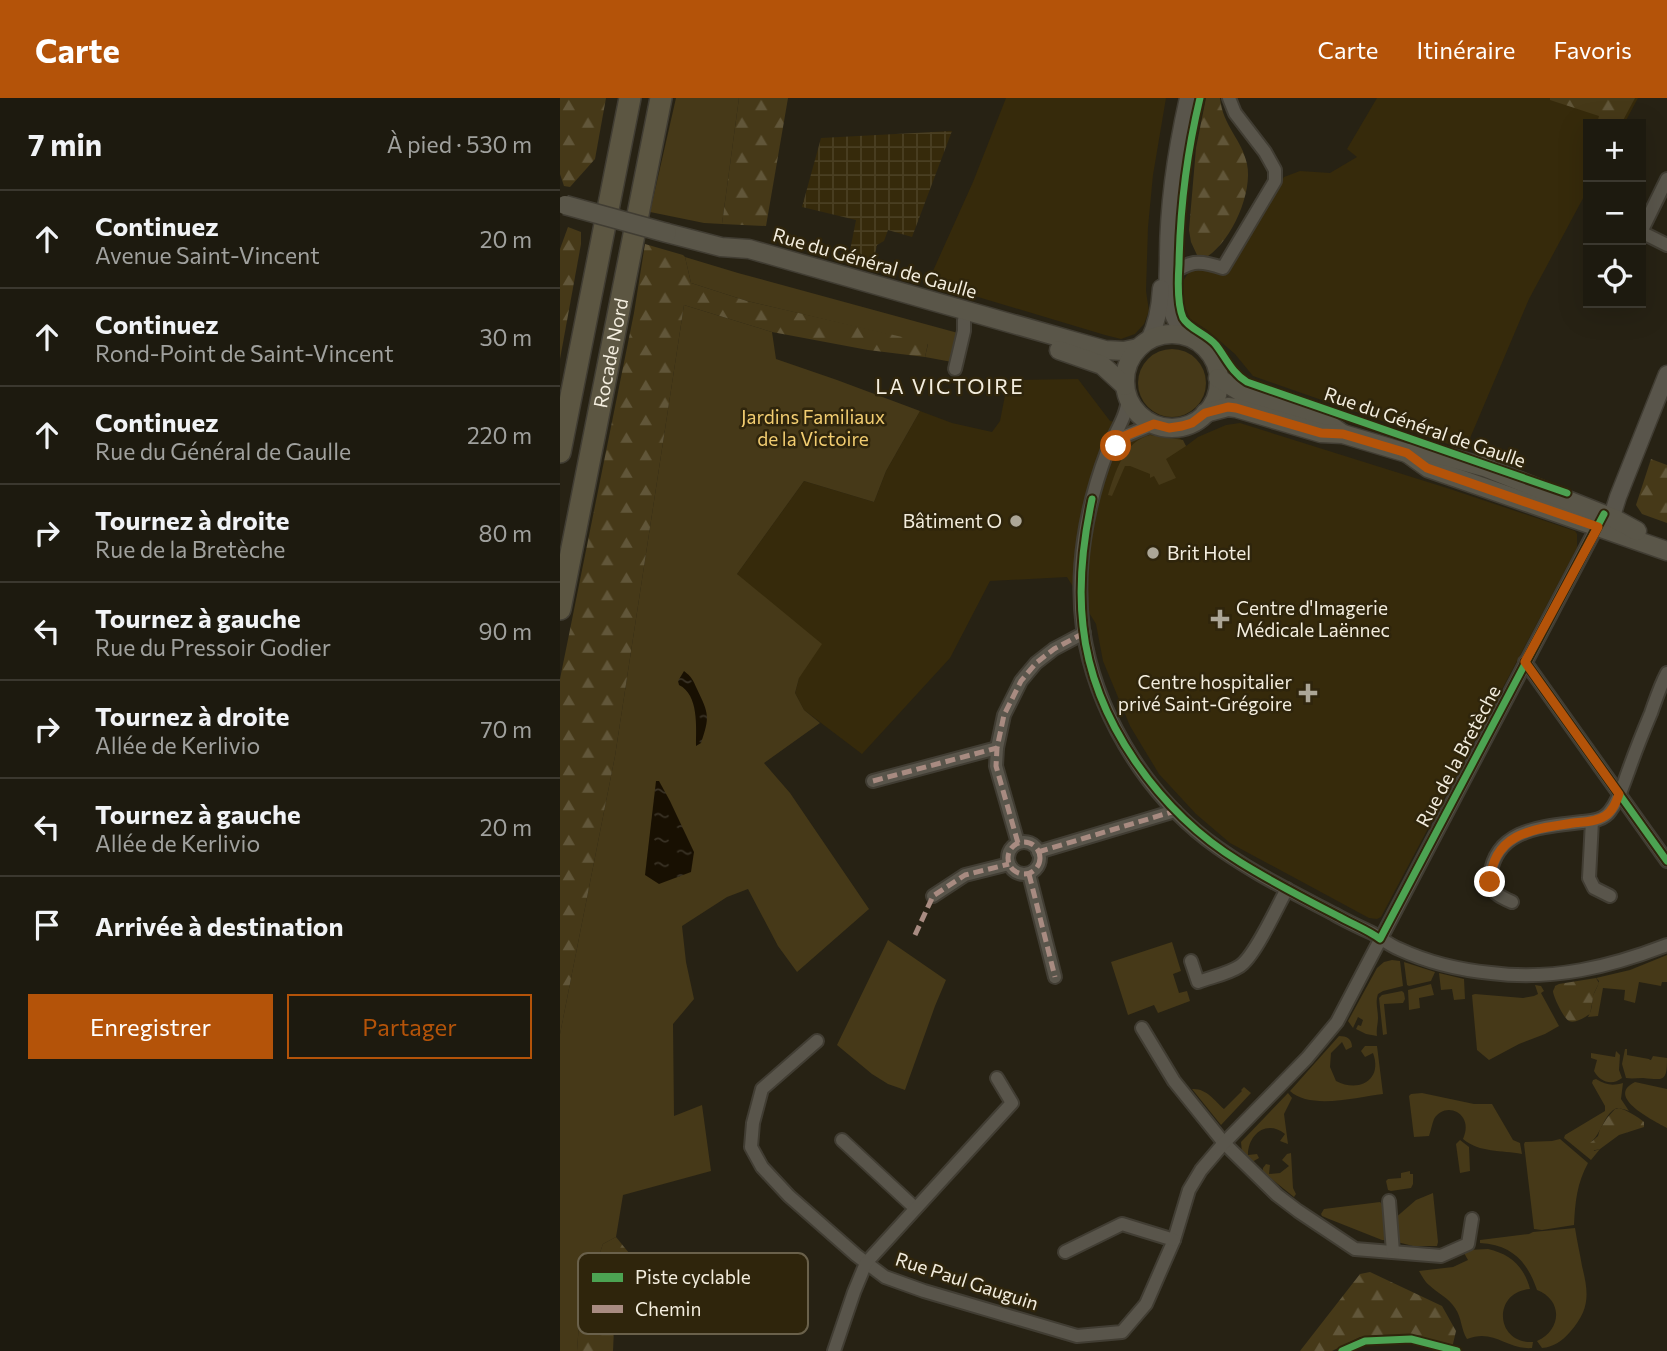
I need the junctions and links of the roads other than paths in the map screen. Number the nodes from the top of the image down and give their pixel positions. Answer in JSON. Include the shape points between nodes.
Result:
{"nodes":[{"id":1,"x":630,"y":98,"type":"edge"},
{"id":2,"x":661,"y":98,"type":"edge"},
{"id":3,"x":1180,"y":98,"type":"edge"},
{"id":4,"x":1188,"y":98,"type":"edge"},
{"id":5,"x":1230,"y":98,"type":"edge"},
{"id":6,"x":1667,"y":179,"type":"edge"},
{"id":7,"x":562,"y":204,"type":"edge"},
{"id":8,"x":1646,"y":222,"type":"edge"},
{"id":9,"x":1646,"y":234,"type":"edge"},
{"id":10,"x":1667,"y":245,"type":"edge"},
{"id":11,"x":722,"y":247,"type":"junction"},
{"id":12,"x":1168,"y":276,"type":"junction"},
{"id":13,"x":964,"y":325,"type":"junction"},
{"id":14,"x":1190,"y":338,"type":"junction"},
{"id":15,"x":1144,"y":344,"type":"junction"},
{"id":16,"x":955,"y":369,"type":"dead end"},
{"id":17,"x":1667,"y":374,"type":"edge"},
{"id":18,"x":1218,"y":378,"type":"junction"},
{"id":19,"x":1127,"y":392,"type":"junction"},
{"id":20,"x":1205,"y":413,"type":"junction"},
{"id":21,"x":1154,"y":424,"type":"junction"},
{"id":22,"x":1343,"y":434,"type":"junction"},
{"id":23,"x":560,"y":452,"type":"edge"},
{"id":24,"x":1099,"y":476,"type":"junction"},
{"id":25,"x":1605,"y":522,"type":"junction"},
{"id":26,"x":1667,"y":541,"type":"edge"},
{"id":27,"x":1667,"y":551,"type":"edge"},
{"id":28,"x":560,"y":609,"type":"edge"},
{"id":29,"x":1084,"y":633,"type":"junction"},
{"id":30,"x":1525,"y":662,"type":"junction"},
{"id":31,"x":1667,"y":673,"type":"edge"},
{"id":32,"x":997,"y":748,"type":"junction"},
{"id":33,"x":873,"y":781,"type":"dead end"},
{"id":34,"x":1619,"y":794,"type":"junction"},
{"id":35,"x":1175,"y":811,"type":"junction"},
{"id":36,"x":1592,"y":821,"type":"junction"},
{"id":37,"x":1018,"y":844,"type":"junction"},
{"id":38,"x":1038,"y":852,"type":"junction"},
{"id":39,"x":1667,"y":861,"type":"edge"},
{"id":40,"x":1009,"y":864,"type":"junction"},
{"id":41,"x":1029,"y":874,"type":"junction"},
{"id":42,"x":1287,"y":889,"type":"junction"},
{"id":43,"x":933,"y":895,"type":"dead end"},
{"id":44,"x":1611,"y":895,"type":"dead end"},
{"id":45,"x":1512,"y":902,"type":"dead end"},
{"id":46,"x":1380,"y":939,"type":"junction"},
{"id":47,"x":1667,"y":945,"type":"edge"},
{"id":48,"x":1191,"y":961,"type":"dead end"},
{"id":49,"x":1055,"y":976,"type":"dead end"},
{"id":50,"x":1142,"y":1028,"type":"dead end"},
{"id":51,"x":817,"y":1041,"type":"dead end"},
{"id":52,"x":997,"y":1078,"type":"dead end"},
{"id":53,"x":842,"y":1140,"type":"dead end"},
{"id":54,"x":1224,"y":1143,"type":"junction"},
{"id":55,"x":1389,"y":1201,"type":"dead end"},
{"id":56,"x":915,"y":1208,"type":"junction"},
{"id":57,"x":1472,"y":1219,"type":"dead end"},
{"id":58,"x":1174,"y":1240,"type":"junction"},
{"id":59,"x":1065,"y":1252,"type":"dead end"},
{"id":60,"x":1393,"y":1252,"type":"junction"},
{"id":61,"x":866,"y":1263,"type":"junction"},
{"id":62,"x":834,"y":1351,"type":"edge"}],
"edges":[{"from":1,"to":23,"type":"highway","name":"Rocade Nord"},
{"from":2,"to":28,"type":"highway","name":"Rocade Nord"},
{"from":3,"to":15,"type":"street","via":[[1165,186],[1160,304],[1153,332]]},
{"from":4,"to":12,"type":"street","via":[[1172,187]]},
{"from":5,"to":12,"type":"street","via":[[1235,113],[1275,170],[1275,181],[1223,268],[1200,262]]},
{"from":6,"to":8,"type":"street"},
{"from":7,"to":11,"type":"main road","name":"Rue du Général de Gaulle","bridge":true},
{"from":9,"to":10,"type":"street"},
{"from":11,"to":13,"type":"main road","name":"Rue du Général de Gaulle","via":[[748,261]]},
{"from":11,"to":15,"type":"main road","name":"Rue du Général de Gaulle","via":[[749,249],[1105,350],[1124,351]]},
{"from":12,"to":14,"type":"street","via":[[1172,312]]},
{"from":13,"to":16,"type":"street"},
{"from":13,"to":19,"type":"main road","name":"Rue du Général de Gaulle","via":[[1089,359],[1102,365]]},
{"from":14,"to":15,"type":"main road","via":[[1165,335]]},
{"from":14,"to":18,"type":"main road","via":[[1210,354]]},
{"from":15,"to":19,"type":"main road","via":[[1128,366]]},
{"from":17,"to":25,"type":"street"},
{"from":18,"to":20,"type":"main road","via":[[1215,397]]},
{"from":18,"to":22,"type":"main road","name":"Rue du Général de Gaulle","via":[[1241,392],[1304,412]]},
{"from":19,"to":21,"type":"main road","via":[[1138,414]]},
{"from":19,"to":24,"type":"street","via":[[1128,407]]},
{"from":20,"to":21,"type":"main road","via":[[1182,426]]},
{"from":20,"to":22,"type":"main road","name":"Rue du Général de Gaulle","via":[[1236,408],[1321,433]]},
{"from":21,"to":24,"type":"street","via":[[1125,436]]},
{"from":22,"to":25,"type":"main road","name":"Rue du Général de Gaulle","via":[[1407,453],[1430,452],[1484,467]]},
{"from":24,"to":29,"type":"street","via":[[1082,552]]},
{"from":25,"to":26,"type":"main road","name":"Rue du Général de Gaulle"},
{"from":25,"to":27,"type":"main road","name":"Rue du Général de Gaulle"},
{"from":25,"to":30,"type":"street","name":"Rue de la Bretèche"},
{"from":29,"to":32,"type":"street","via":[[1054,649],[1021,681],[1004,715]]},
{"from":29,"to":35,"type":"street","via":[[1112,721]]},
{"from":30,"to":34,"type":"street"},
{"from":30,"to":46,"type":"street","name":"Rue de la Bretèche"},
{"from":31,"to":34,"type":"street"},
{"from":32,"to":33,"type":"street"},
{"from":32,"to":37,"type":"street","via":[[996,766]]},
{"from":34,"to":36,"type":"street","via":[[1609,814]]},
{"from":34,"to":39,"type":"street"},
{"from":35,"to":38,"type":"street"},
{"from":35,"to":42,"type":"street","via":[[1238,861]]},
{"from":36,"to":44,"type":"street","via":[[1589,878],[1594,888]]},
{"from":36,"to":45,"type":"street","via":[[1528,832],[1502,847],[1490,882],[1496,894]]},
{"from":37,"to":38,"type":"street","via":[[1034,846]]},
{"from":37,"to":40,"type":"street","via":[[1011,848]]},
{"from":38,"to":41,"type":"street","via":[[1036,869]]},
{"from":40,"to":41,"type":"street","via":[[1013,871]]},
{"from":40,"to":43,"type":"street","via":[[965,874]]},
{"from":41,"to":49,"type":"street"},
{"from":42,"to":46,"type":"street"},
{"from":42,"to":48,"type":"street","via":[[1247,961],[1198,982]]},
{"from":46,"to":47,"type":"street","via":[[1451,966],[1527,976],[1578,971]]},
{"from":46,"to":54,"type":"street","name":"Rue de la Bretèche","via":[[1337,1022]]},
{"from":50,"to":54,"type":"street","via":[[1174,1081]]},
{"from":51,"to":61,"type":"street","name":"Rue Paul Gauguin","via":[[762,1089],[751,1147],[762,1167],[789,1196]]},
{"from":52,"to":56,"type":"street","via":[[1012,1102]]},
{"from":53,"to":56,"type":"street"},
{"from":54,"to":58,"type":"street","name":"Rue de la Bretèche","via":[[1189,1190]]},
{"from":54,"to":60,"type":"street","via":[[1277,1195],[1355,1249]]},
{"from":55,"to":60,"type":"street"},
{"from":56,"to":61,"type":"street"},
{"from":57,"to":60,"type":"street","via":[[1468,1244],[1441,1256]]},
{"from":58,"to":59,"type":"street","via":[[1122,1224]]},
{"from":58,"to":61,"type":"street","name":"Rue Paul Gauguin","via":[[1146,1304],[1122,1332],[1077,1336],[885,1277]]},
{"from":61,"to":62,"type":"street"}]}
